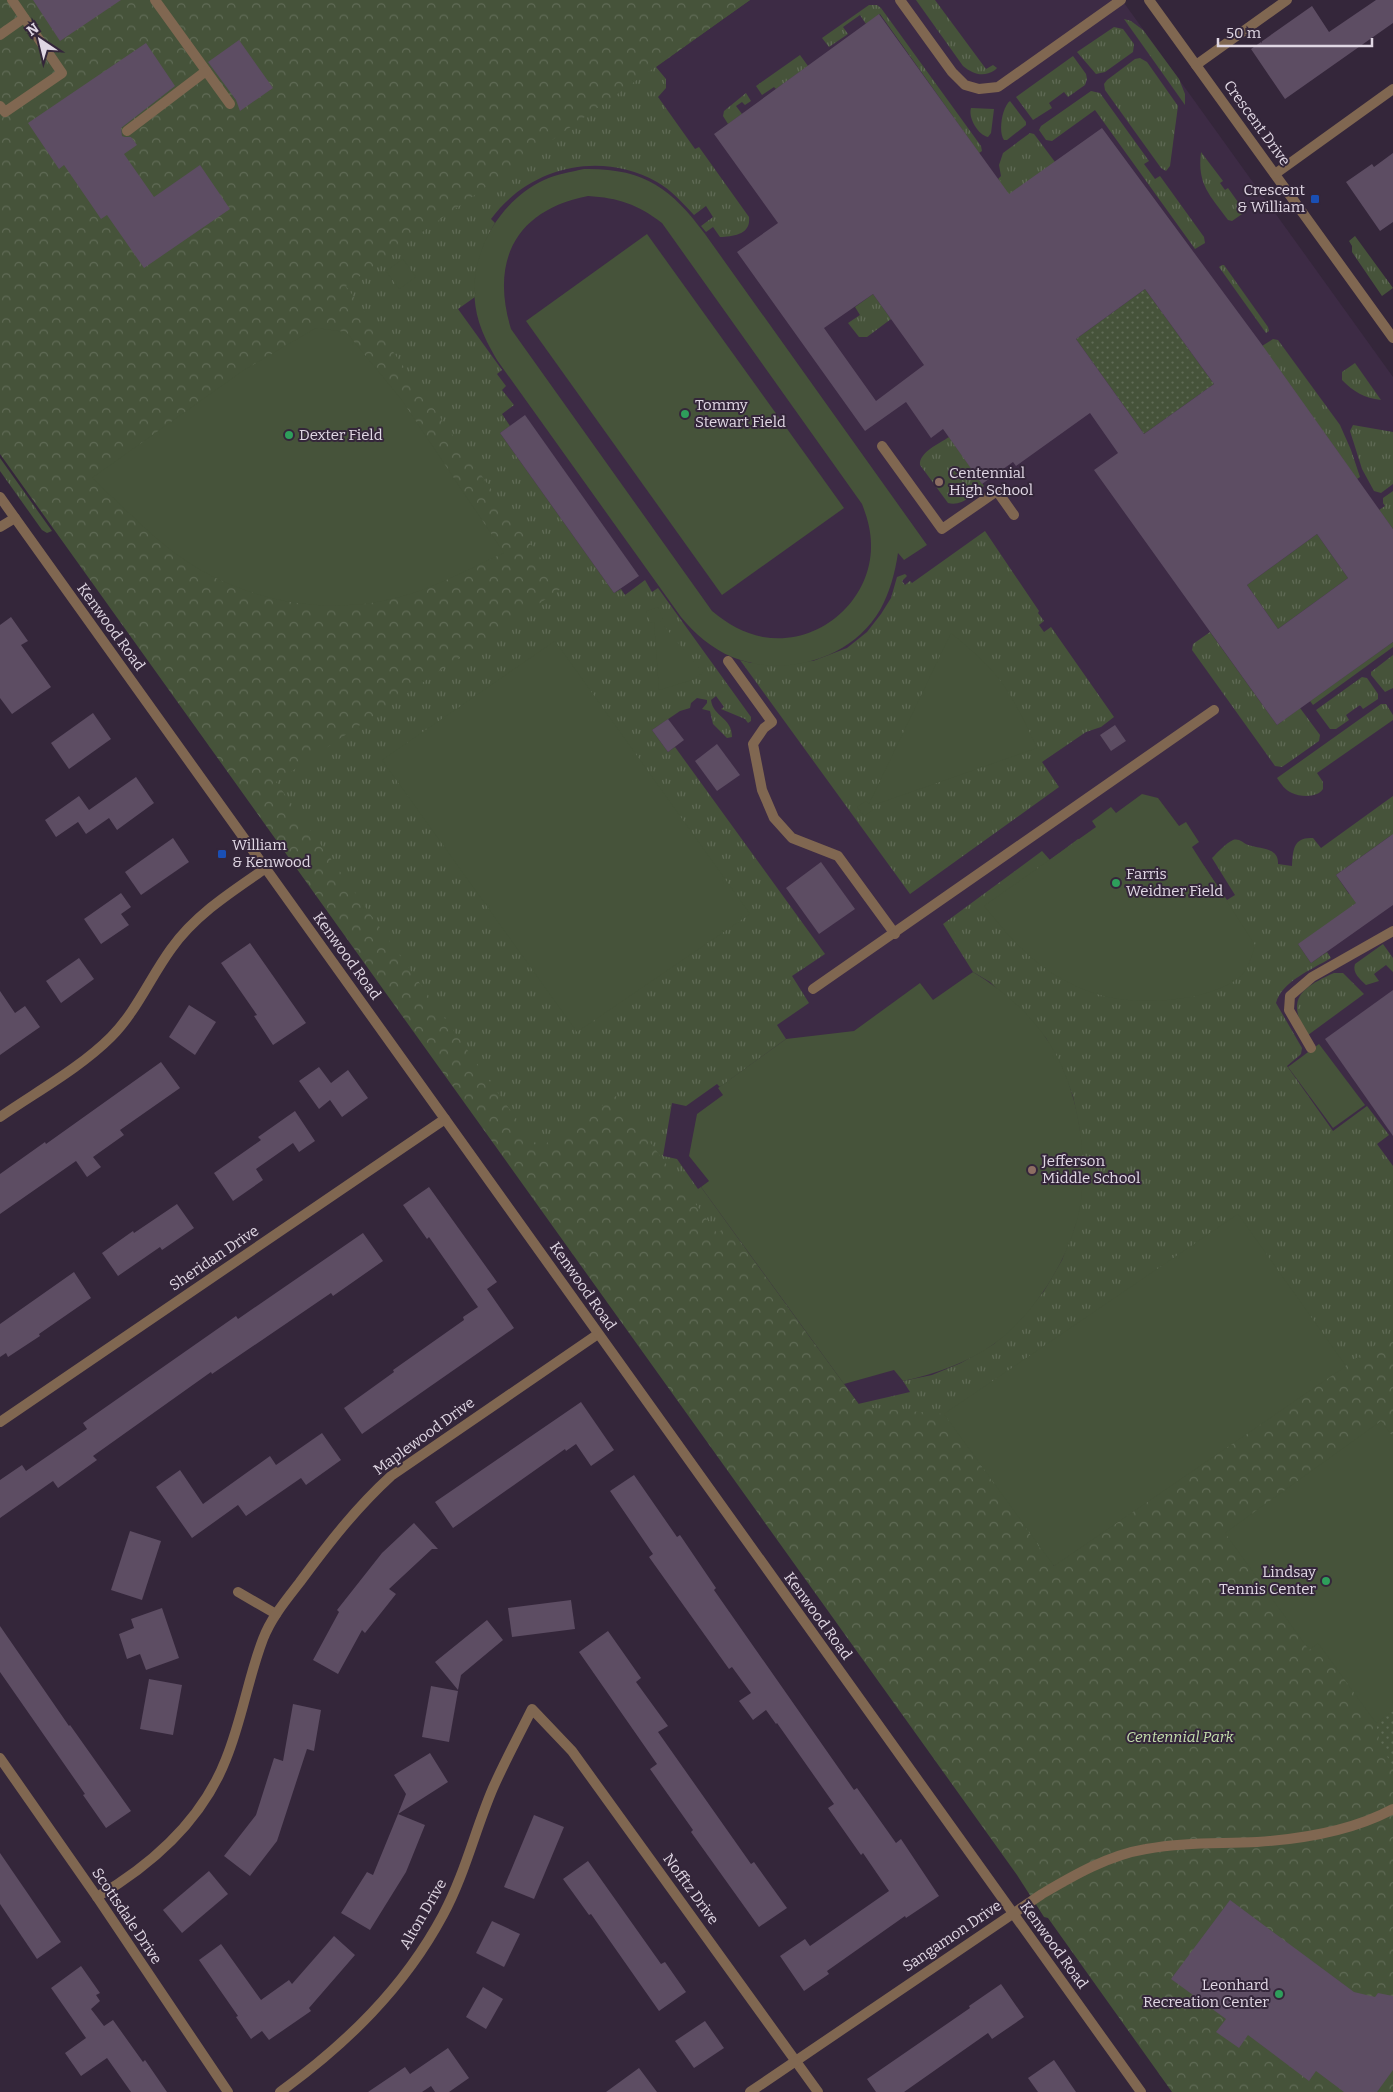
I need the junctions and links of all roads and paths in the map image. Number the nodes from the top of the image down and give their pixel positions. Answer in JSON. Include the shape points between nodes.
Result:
{"nodes":[{"id":1,"x":12,"y":0,"type":"edge"},
{"id":2,"x":155,"y":0,"type":"edge"},
{"id":3,"x":900,"y":0,"type":"edge"},
{"id":4,"x":1121,"y":0,"type":"edge"},
{"id":5,"x":1149,"y":0,"type":"edge"},
{"id":6,"x":1288,"y":0,"type":"edge"},
{"id":7,"x":24,"y":18,"type":"junction"},
{"id":8,"x":0,"y":35,"type":"edge"},
{"id":9,"x":1196,"y":64,"type":"junction"},
{"id":10,"x":206,"y":71,"type":"junction"},
{"id":11,"x":1393,"y":89,"type":"edge"},
{"id":12,"x":230,"y":104,"type":"dead end"},
{"id":13,"x":0,"y":106,"type":"edge"},
{"id":14,"x":127,"y":131,"type":"dead end"},
{"id":15,"x":1275,"y":174,"type":"junction"},
{"id":16,"x":1393,"y":338,"type":"edge"},
{"id":17,"x":882,"y":446,"type":"dead end"},
{"id":18,"x":0,"y":498,"type":"edge"},
{"id":19,"x":1014,"y":515,"type":"dead end"},
{"id":20,"x":15,"y":518,"type":"junction"},
{"id":21,"x":0,"y":527,"type":"edge"},
{"id":22,"x":728,"y":661,"type":"dead end"},
{"id":23,"x":1214,"y":710,"type":"dead end"},
{"id":24,"x":266,"y":868,"type":"junction"},
{"id":25,"x":1393,"y":931,"type":"edge"},
{"id":26,"x":895,"y":934,"type":"junction"},
{"id":27,"x":813,"y":989,"type":"dead end"},
{"id":28,"x":1311,"y":1048,"type":"dead end"},
{"id":29,"x":0,"y":1117,"type":"edge"},
{"id":30,"x":445,"y":1119,"type":"junction"},
{"id":31,"x":598,"y":1334,"type":"junction"},
{"id":32,"x":0,"y":1422,"type":"edge"},
{"id":33,"x":238,"y":1592,"type":"dead end"},
{"id":34,"x":276,"y":1614,"type":"junction"},
{"id":35,"x":532,"y":1709,"type":"joint"},
{"id":36,"x":0,"y":1758,"type":"edge"},
{"id":37,"x":1393,"y":1809,"type":"edge"},
{"id":38,"x":97,"y":1897,"type":"junction"},
{"id":39,"x":1013,"y":1914,"type":"junction"},
{"id":40,"x":797,"y":2060,"type":"junction"},
{"id":41,"x":228,"y":2092,"type":"edge"},
{"id":42,"x":280,"y":2092,"type":"edge"},
{"id":43,"x":750,"y":2092,"type":"edge"},
{"id":44,"x":818,"y":2092,"type":"edge"},
{"id":45,"x":1141,"y":2092,"type":"edge"}],
"edges":[{"from":1,"to":7,"type":"street"},
{"from":2,"to":10,"type":"street"},
{"from":3,"to":4,"type":"street","via":[[952,72],[964,85],[979,89],[998,87]]},
{"from":5,"to":9,"type":"street","name":"Crescent Drive"},
{"from":6,"to":9,"type":"street"},
{"from":7,"to":8,"type":"street"},
{"from":7,"to":13,"type":"street","via":[[62,73],[5,112]]},
{"from":9,"to":15,"type":"street","name":"Crescent Drive"},
{"from":10,"to":12,"type":"street"},
{"from":10,"to":14,"type":"street"},
{"from":11,"to":15,"type":"street"},
{"from":15,"to":16,"type":"street","name":"Crescent Drive"},
{"from":17,"to":19,"type":"street","via":[[942,529],[997,491]]},
{"from":18,"to":20,"type":"street","name":"Kenwood Road"},
{"from":20,"to":21,"type":"street"},
{"from":20,"to":24,"type":"street","name":"Kenwood Road"},
{"from":22,"to":26,"type":"street","via":[[772,722],[752,744],[762,790],[774,818],[792,838],[838,856]]},
{"from":23,"to":26,"type":"street"},
{"from":24,"to":29,"type":"street","via":[[216,902],[191,926],[171,948],[135,1006],[111,1036],[87,1057]]},
{"from":24,"to":30,"type":"street","name":"Kenwood Road"},
{"from":25,"to":28,"type":"street","via":[[1312,977],[1290,996],[1289,1010]]},
{"from":26,"to":27,"type":"street"},
{"from":30,"to":31,"type":"street","name":"Kenwood Road"},
{"from":30,"to":32,"type":"street","name":"Sheridan Drive"},
{"from":31,"to":34,"type":"street","name":"Maplewood Drive","via":[[391,1476],[336,1534]]},
{"from":31,"to":39,"type":"street","name":"Kenwood Road"},
{"from":33,"to":34,"type":"street"},
{"from":34,"to":38,"type":"street","name":"Maplewood Drive","via":[[263,1638],[227,1758],[200,1809],[163,1850]]},
{"from":35,"to":40,"type":"street","name":"Nofftz Drive","via":[[572,1751]]},
{"from":35,"to":42,"type":"street","name":"Alton Drive","via":[[493,1788],[462,1876],[415,1960],[355,2031]]},
{"from":36,"to":38,"type":"street","name":"Scottsdale Drive"},
{"from":37,"to":39,"type":"street","name":"Sangamon Drive","via":[[1377,1818],[1310,1836],[1258,1842],[1174,1844],[1144,1849],[1077,1873]]},
{"from":38,"to":41,"type":"street","name":"Scottsdale Drive"},
{"from":39,"to":40,"type":"street","name":"Sangamon Drive"},
{"from":39,"to":45,"type":"street","name":"Kenwood Road"},
{"from":40,"to":43,"type":"street","name":"Sangamon Drive"},
{"from":40,"to":44,"type":"street","name":"Nofftz Drive"}]}
